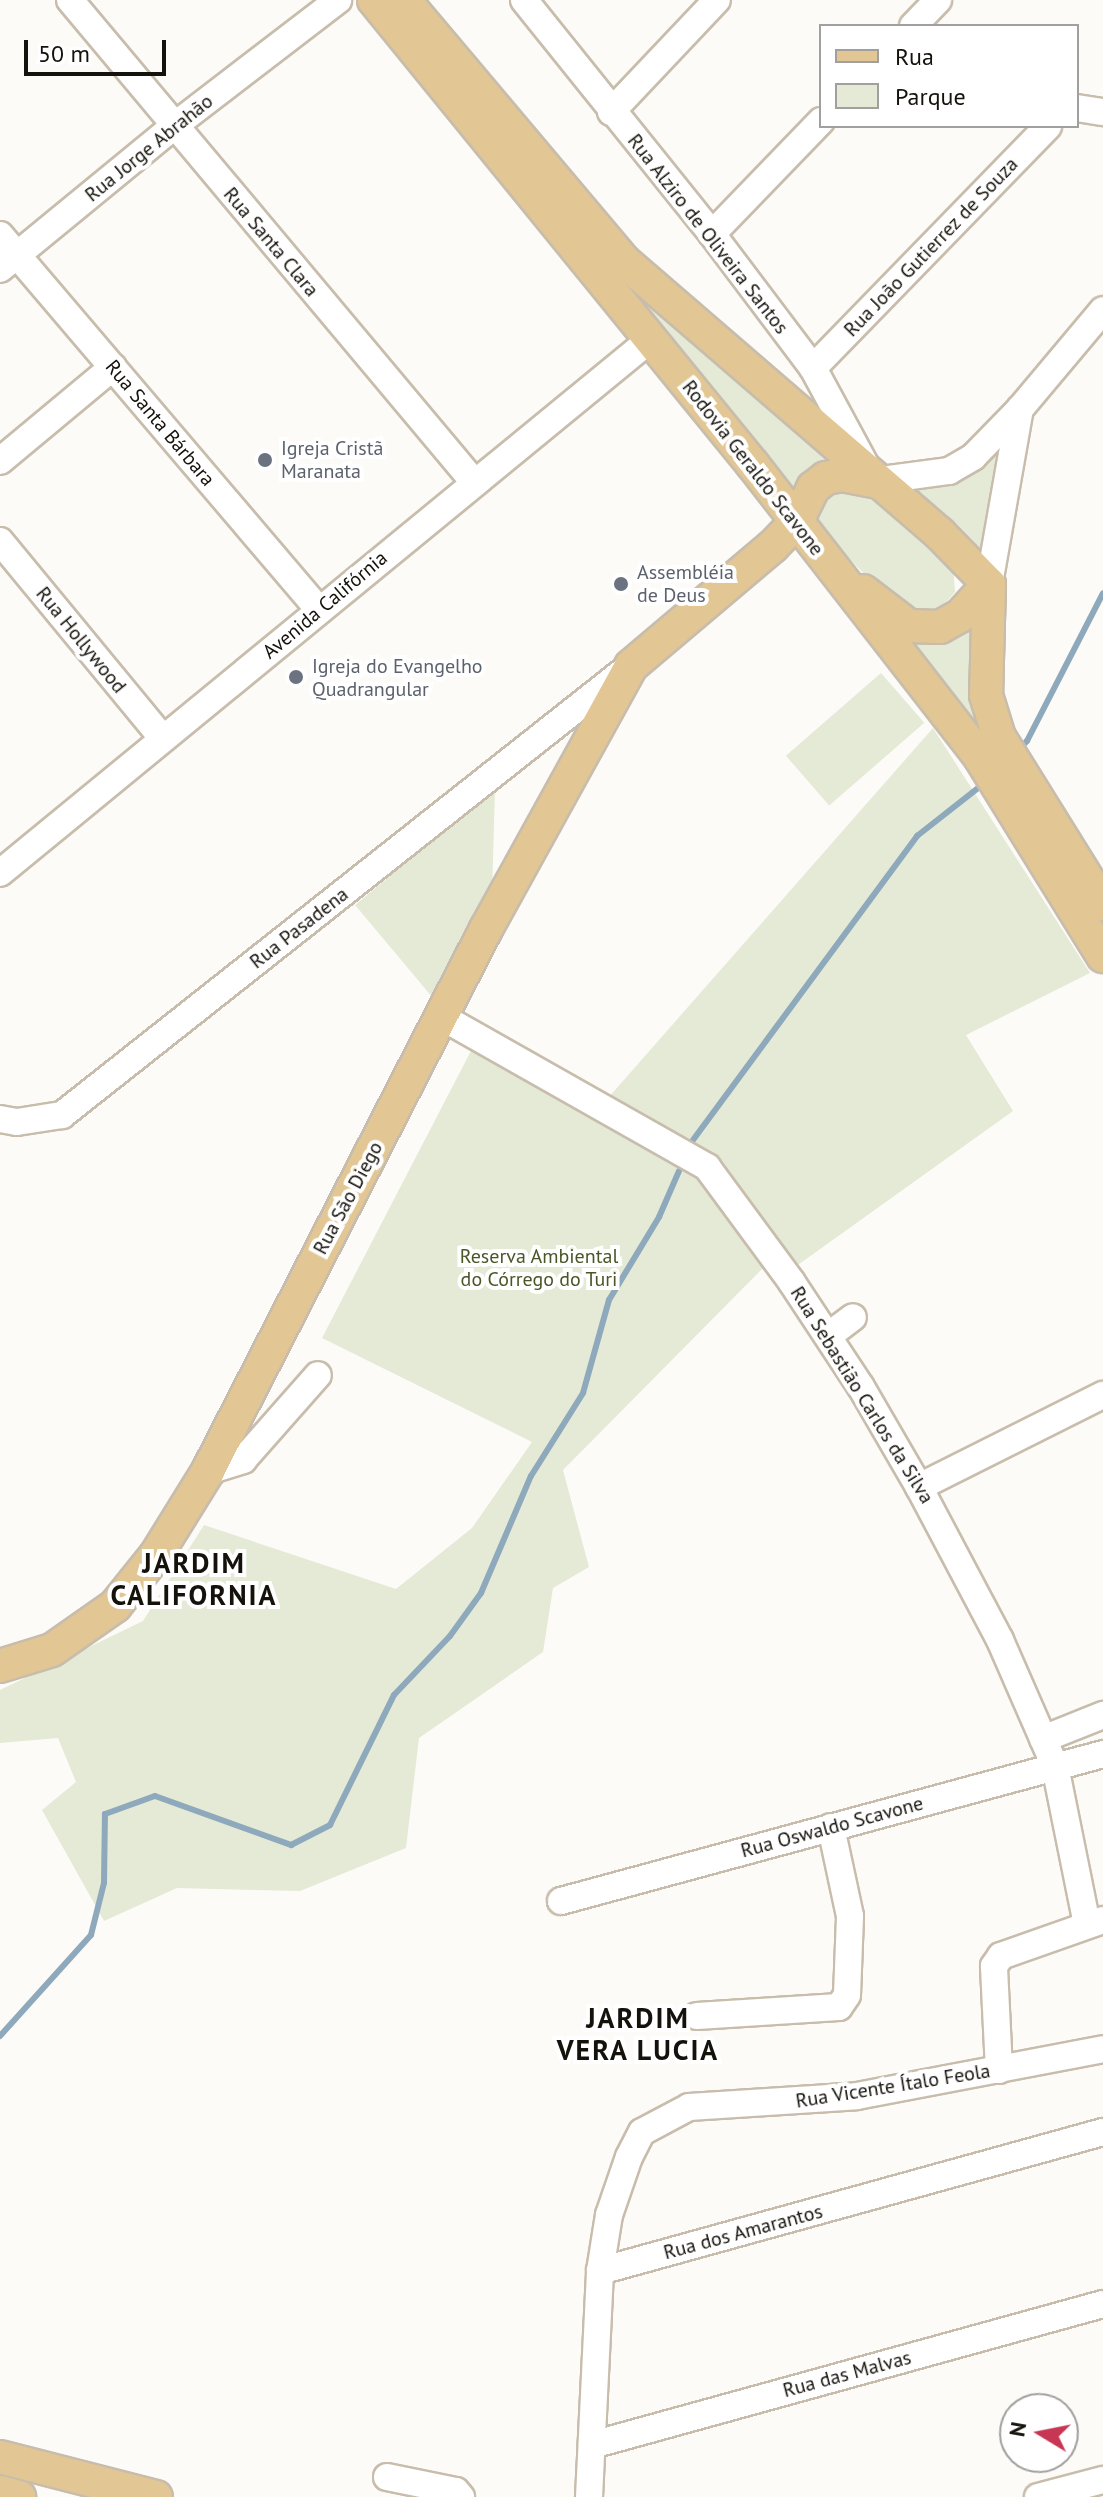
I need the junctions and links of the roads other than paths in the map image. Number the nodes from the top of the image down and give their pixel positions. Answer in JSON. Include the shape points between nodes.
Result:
{"nodes":[{"id":1,"x":70,"y":0,"type":"edge"},
{"id":2,"x":338,"y":0,"type":"edge"},
{"id":3,"x":374,"y":0,"type":"edge"},
{"id":4,"x":404,"y":0,"type":"edge"},
{"id":5,"x":524,"y":0,"type":"edge"},
{"id":6,"x":717,"y":0,"type":"edge"},
{"id":7,"x":938,"y":0,"type":"edge"},
{"id":8,"x":915,"y":24,"type":"edge"},
{"id":9,"x":1079,"y":108,"type":"edge"},
{"id":10,"x":611,"y":112,"type":"junction"},
{"id":11,"x":1103,"y":112,"type":"edge"},
{"id":12,"x":819,"y":123,"type":"edge"},
{"id":13,"x":174,"y":126,"type":"junction"},
{"id":14,"x":1046,"y":128,"type":"edge"},
{"id":15,"x":712,"y":234,"type":"junction"},
{"id":16,"x":6,"y":253,"type":"edge"},
{"id":17,"x":1103,"y":310,"type":"edge"},
{"id":18,"x":652,"y":338,"type":"junction"},
{"id":19,"x":113,"y":367,"type":"junction"},
{"id":20,"x":813,"y":368,"type":"junction"},
{"id":21,"x":1020,"y":409,"type":"junction"},
{"id":22,"x":0,"y":461,"type":"edge"},
{"id":23,"x":874,"y":481,"type":"junction"},
{"id":24,"x":474,"y":482,"type":"junction"},
{"id":25,"x":797,"y":521,"type":"junction"},
{"id":26,"x":0,"y":541,"type":"edge"},
{"id":27,"x":818,"y":552,"type":"junction"},
{"id":28,"x":989,"y":584,"type":"junction"},
{"id":29,"x":319,"y":610,"type":"junction"},
{"id":30,"x":582,"y":724,"type":"junction"},
{"id":31,"x":163,"y":739,"type":"junction"},
{"id":32,"x":3,"y":864,"type":"edge"},
{"id":33,"x":1103,"y":904,"type":"edge"},
{"id":34,"x":1103,"y":956,"type":"edge"},
{"id":35,"x":442,"y":1017,"type":"junction"},
{"id":36,"x":8,"y":1120,"type":"edge"},
{"id":37,"x":853,"y":1317,"type":"dead end"},
{"id":38,"x":828,"y":1336,"type":"junction"},
{"id":39,"x":318,"y":1375,"type":"dead end"},
{"id":40,"x":1103,"y":1395,"type":"edge"},
{"id":41,"x":208,"y":1471,"type":"junction"},
{"id":42,"x":919,"y":1487,"type":"junction"},
{"id":43,"x":0,"y":1666,"type":"edge"},
{"id":44,"x":1103,"y":1715,"type":"edge"},
{"id":45,"x":1043,"y":1739,"type":"junction"},
{"id":46,"x":1103,"y":1754,"type":"edge"},
{"id":47,"x":1055,"y":1766,"type":"junction"},
{"id":48,"x":831,"y":1827,"type":"junction"},
{"id":49,"x":561,"y":1901,"type":"dead end"},
{"id":50,"x":1095,"y":1922,"type":"edge"},
{"id":51,"x":697,"y":2016,"type":"dead end"},
{"id":52,"x":1103,"y":2049,"type":"edge"},
{"id":53,"x":999,"y":2070,"type":"junction"},
{"id":54,"x":1103,"y":2132,"type":"edge"},
{"id":55,"x":600,"y":2271,"type":"junction"},
{"id":56,"x":1103,"y":2304,"type":"edge"},
{"id":57,"x":592,"y":2445,"type":"junction"},
{"id":58,"x":0,"y":2457,"type":"edge"},
{"id":59,"x":387,"y":2477,"type":"dead end"},
{"id":60,"x":1103,"y":2480,"type":"edge"},
{"id":61,"x":0,"y":2492,"type":"edge"},
{"id":62,"x":19,"y":2497,"type":"edge"},
{"id":63,"x":156,"y":2497,"type":"edge"},
{"id":64,"x":461,"y":2497,"type":"edge"},
{"id":65,"x":589,"y":2497,"type":"edge"},
{"id":66,"x":1038,"y":2497,"type":"edge"}],
"edges":[{"from":1,"to":13,"type":"street","name":"Rua Santa Clara"},
{"from":2,"to":13,"type":"street","name":"Rua Jorge Abrahão"},
{"from":3,"to":18,"type":"main road","name":"Rodovia Geraldo Scavone"},
{"from":4,"to":23,"type":"main road","via":[[625,262]]},
{"from":5,"to":10,"type":"street","name":"Rua Alziro de Oliveira Santos"},
{"from":6,"to":10,"type":"street"},
{"from":7,"to":8,"type":"street"},
{"from":9,"to":11,"type":"street"},
{"from":10,"to":15,"type":"street","name":"Rua Alziro de Oliveira Santos"},
{"from":12,"to":15,"type":"street"},
{"from":13,"to":16,"type":"street","name":"Rua Jorge Abrahão"},
{"from":13,"to":24,"type":"street","name":"Rua Santa Clara"},
{"from":14,"to":20,"type":"street","name":"Rua João Gutierrez de Souza"},
{"from":15,"to":20,"type":"street","name":"Rua Alziro de Oliveira Santos"},
{"from":16,"to":19,"type":"street","name":"Rua Santa Bárbara"},
{"from":17,"to":21,"type":"street"},
{"from":18,"to":24,"type":"street","name":"Avenida Califórnia"},
{"from":18,"to":25,"type":"main road","name":"Rodovia Geraldo Scavone"},
{"from":19,"to":22,"type":"street"},
{"from":19,"to":29,"type":"street","name":"Rua Santa Bárbara"},
{"from":20,"to":23,"type":"street","name":"Rua Alziro de Oliveira Santos"},
{"from":21,"to":23,"type":"street","via":[[973,457],[949,471]]},
{"from":21,"to":28,"type":"street"},
{"from":23,"to":25,"type":"main road","via":[[826,478],[813,488]]},
{"from":23,"to":28,"type":"main road","via":[[939,533]]},
{"from":24,"to":29,"type":"street","name":"Avenida Califórnia"},
{"from":25,"to":27,"type":"main road","name":"Rodovia Geraldo Scavone"},
{"from":25,"to":30,"type":"main road","name":"Rua São Diego","via":[[631,666]]},
{"from":26,"to":31,"type":"street","name":"Rua Hollywood"},
{"from":27,"to":28,"type":"main road","via":[[909,626],[940,627],[960,616]]},
{"from":27,"to":34,"type":"main road","name":"Rodovia Geraldo Scavone","via":[[980,757]]},
{"from":28,"to":33,"type":"main road","via":[[986,695],[999,737]]},
{"from":29,"to":31,"type":"street","name":"Avenida Califórnia"},
{"from":30,"to":35,"type":"main road","name":"Rua São Diego"},
{"from":30,"to":36,"type":"street","name":"Rua Pasadena","via":[[62,1115]]},
{"from":31,"to":32,"type":"street","name":"Avenida Califórnia"},
{"from":35,"to":38,"type":"street","name":"Rua Sebastião Carlos da Silva","via":[[707,1167]]},
{"from":35,"to":41,"type":"main road","name":"Rua São Diego"},
{"from":37,"to":38,"type":"street"},
{"from":38,"to":42,"type":"street","name":"Rua Sebastião Carlos da Silva"},
{"from":39,"to":41,"type":"street","via":[[243,1460]]},
{"from":40,"to":42,"type":"street"},
{"from":41,"to":43,"type":"main road","name":"Rua São Diego","via":[[156,1555],[115,1606],[52,1650]]},
{"from":42,"to":45,"type":"street","name":"Rua Sebastião Carlos da Silva","via":[[1000,1640]]},
{"from":44,"to":45,"type":"street"},
{"from":45,"to":47,"type":"street","name":"Rua Sebastião Carlos da Silva"},
{"from":46,"to":47,"type":"street","name":"Rua Oswaldo Scavone"},
{"from":47,"to":48,"type":"street","name":"Rua Oswaldo Scavone"},
{"from":47,"to":50,"type":"street","name":"Rua Sebastião Carlos da Silva"},
{"from":48,"to":49,"type":"street","name":"Rua Oswaldo Scavone"},
{"from":48,"to":51,"type":"street","via":[[850,1916],[847,1995],[839,2007]]},
{"from":50,"to":53,"type":"street","via":[[1016,1949],[994,1966]]},
{"from":52,"to":53,"type":"street","name":"Rua Vicente Ítalo Feola"},
{"from":53,"to":55,"type":"street","name":"Rua Vicente Ítalo Feola","via":[[857,2096],[689,2107],[662,2119],[642,2132],[629,2157],[609,2215]]},
{"from":54,"to":55,"type":"street","name":"Rua dos Amarantos"},
{"from":55,"to":57,"type":"street"},
{"from":56,"to":57,"type":"street","name":"Rua das Malvas"},
{"from":57,"to":65,"type":"street"},
{"from":58,"to":63,"type":"main road"},
{"from":59,"to":64,"type":"street","via":[[456,2491]]},
{"from":60,"to":66,"type":"street"},
{"from":61,"to":62,"type":"main road"}]}
